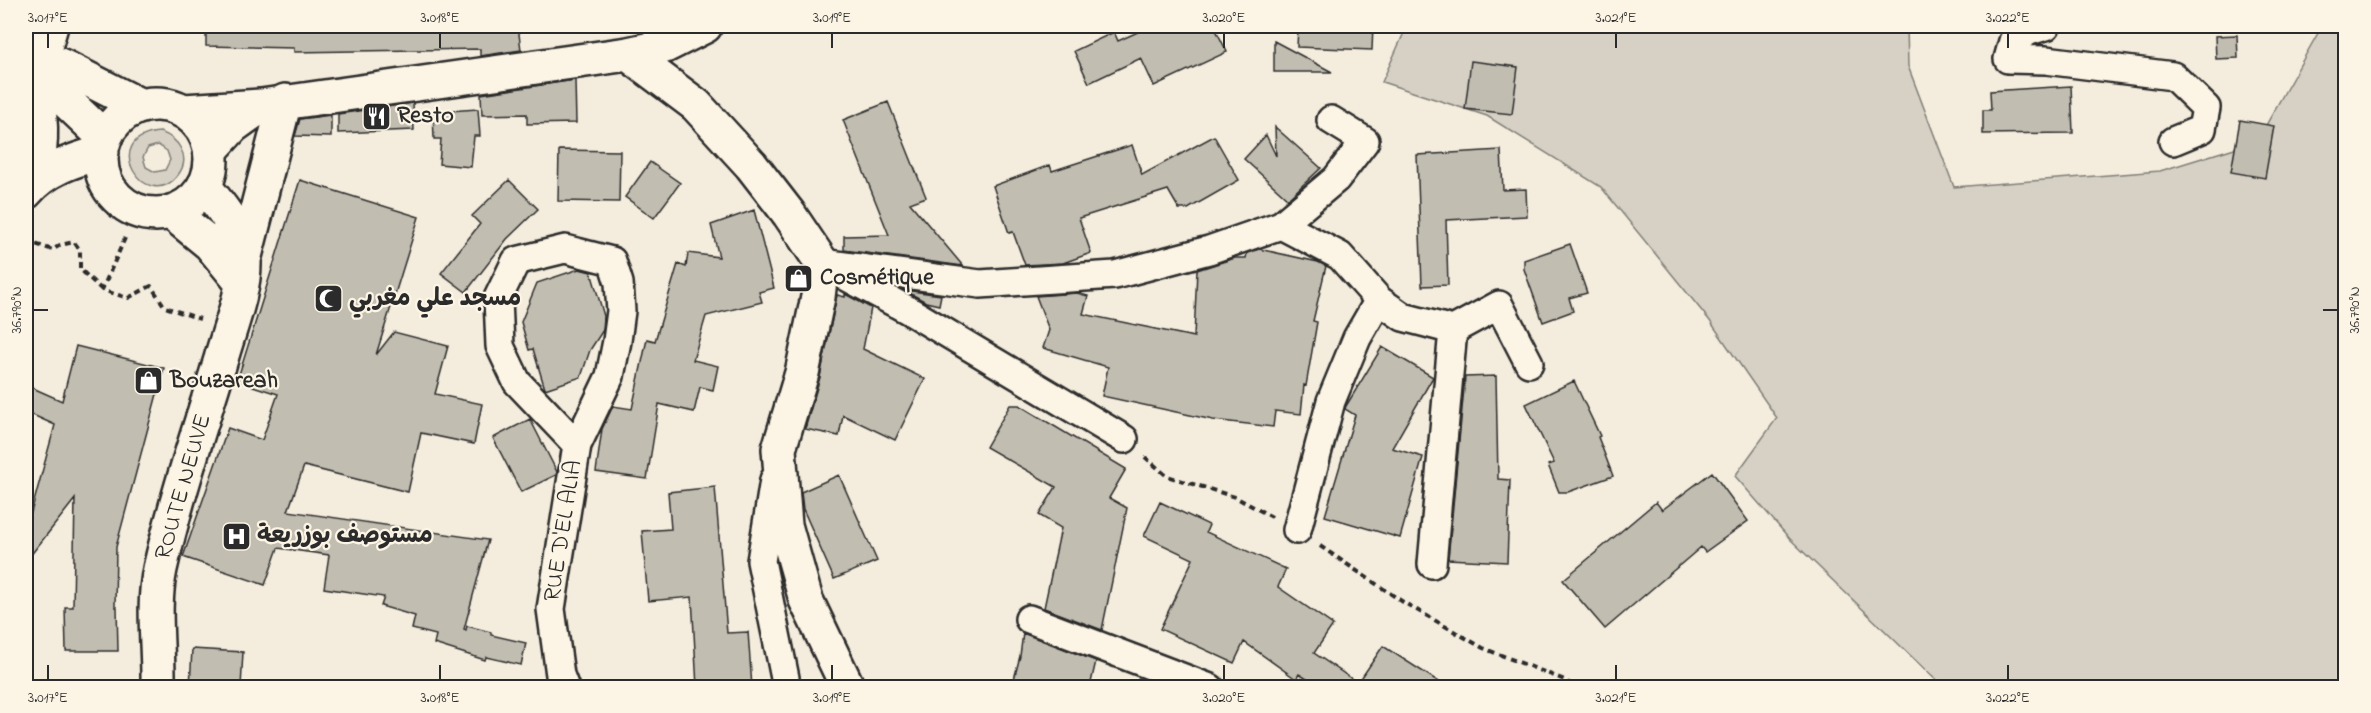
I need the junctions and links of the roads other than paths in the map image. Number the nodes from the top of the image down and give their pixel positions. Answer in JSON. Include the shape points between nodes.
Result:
{"nodes":[{"id":1,"x":51,"y":26,"type":"edge"},
{"id":2,"x":705,"y":26,"type":"edge"},
{"id":3,"x":2046,"y":26,"type":"edge"},
{"id":4,"x":660,"y":36,"type":"edge"},
{"id":5,"x":628,"y":54,"type":"junction"},
{"id":6,"x":31,"y":63,"type":"edge"},
{"id":7,"x":273,"y":104,"type":"junction"},
{"id":8,"x":141,"y":106,"type":"junction"},
{"id":9,"x":183,"y":111,"type":"junction"},
{"id":10,"x":1331,"y":120,"type":"dead end"},
{"id":11,"x":2173,"y":141,"type":"dead end"},
{"id":12,"x":103,"y":145,"type":"junction"},
{"id":13,"x":211,"y":150,"type":"junction"},
{"id":14,"x":204,"y":186,"type":"junction"},
{"id":15,"x":30,"y":187,"type":"edge"},
{"id":16,"x":113,"y":193,"type":"junction"},
{"id":17,"x":171,"y":212,"type":"junction"},
{"id":18,"x":1281,"y":225,"type":"junction"},
{"id":19,"x":822,"y":263,"type":"junction"},
{"id":20,"x":243,"y":272,"type":"junction"},
{"id":21,"x":1379,"y":300,"type":"junction"},
{"id":22,"x":1453,"y":330,"type":"junction"},
{"id":23,"x":1529,"y":363,"type":"dead end"},
{"id":24,"x":1124,"y":439,"type":"road end"},
{"id":25,"x":577,"y":445,"type":"junction"},
{"id":26,"x":779,"y":449,"type":"junction"},
{"id":27,"x":1297,"y":530,"type":"road end"},
{"id":28,"x":1432,"y":564,"type":"dead end"},
{"id":29,"x":1029,"y":619,"type":"dead end"},
{"id":30,"x":158,"y":687,"type":"edge"},
{"id":31,"x":565,"y":687,"type":"edge"},
{"id":32,"x":785,"y":687,"type":"edge"},
{"id":33,"x":848,"y":687,"type":"edge"},
{"id":34,"x":1210,"y":687,"type":"edge"}],
"edges":[{"from":1,"to":6,"type":"main road"},
{"from":2,"to":4,"type":"main road"},
{"from":3,"to":11,"type":"street","via":[[2013,41],[2008,58],[2173,76],[2206,108],[2202,129]]},
{"from":4,"to":5,"type":"main road"},
{"from":5,"to":7,"type":"main road"},
{"from":5,"to":19,"type":"main road","via":[[696,105],[757,173]]},
{"from":6,"to":8,"type":"main road"},
{"from":6,"to":12,"type":"main road"},
{"from":6,"to":15,"type":"main road","via":[[42,127],[40,155]]},
{"from":7,"to":9,"type":"main road"},
{"from":7,"to":13,"type":"main road","via":[[233,126]]},
{"from":7,"to":20,"type":"main road","name":"ROUTE NEUVE"},
{"from":8,"to":9,"type":"main road","via":[[163,104]]},
{"from":8,"to":12,"type":"main road","via":[[113,124]]},
{"from":9,"to":13,"type":"main road","via":[[196,121]]},
{"from":10,"to":18,"type":"street","via":[[1365,141],[1336,179]]},
{"from":12,"to":15,"type":"main road"},
{"from":12,"to":16,"type":"main road","via":[[103,174]]},
{"from":13,"to":14,"type":"main road","via":[[211,169]]},
{"from":14,"to":17,"type":"main road","via":[[190,202]]},
{"from":14,"to":20,"type":"main road","via":[[232,223],[241,244]]},
{"from":15,"to":16,"type":"main road","via":[[74,184]]},
{"from":16,"to":17,"type":"main road","via":[[131,208],[150,214]]},
{"from":17,"to":20,"type":"main road"},
{"from":18,"to":19,"type":"street","via":[[1209,250],[1114,275],[980,284]]},
{"from":18,"to":21,"type":"street","via":[[1340,256]]},
{"from":19,"to":24,"type":"street"},
{"from":19,"to":26,"type":"main road","via":[[802,373]]},
{"from":20,"to":30,"type":"main road","name":"ROUTE NEUVE","via":[[160,571],[156,616]]},
{"from":21,"to":22,"type":"street","via":[[1403,317]]},
{"from":21,"to":27,"type":"street","via":[[1357,338],[1331,401]]},
{"from":22,"to":23,"type":"street","via":[[1500,305]]},
{"from":22,"to":28,"type":"street"},
{"from":25,"to":25,"type":"street","name":"RUE D'EL ALIA","via":[[610,376],[621,310],[612,261],[565,249],[516,261],[498,298],[500,346],[517,382]]},
{"from":25,"to":31,"type":"street","name":"RUE D'EL ALIA","via":[[551,609]]},
{"from":26,"to":32,"type":"street","via":[[760,561]]},
{"from":26,"to":33,"type":"main road","via":[[785,525],[806,600]]},
{"from":29,"to":34,"type":"street"}]}
